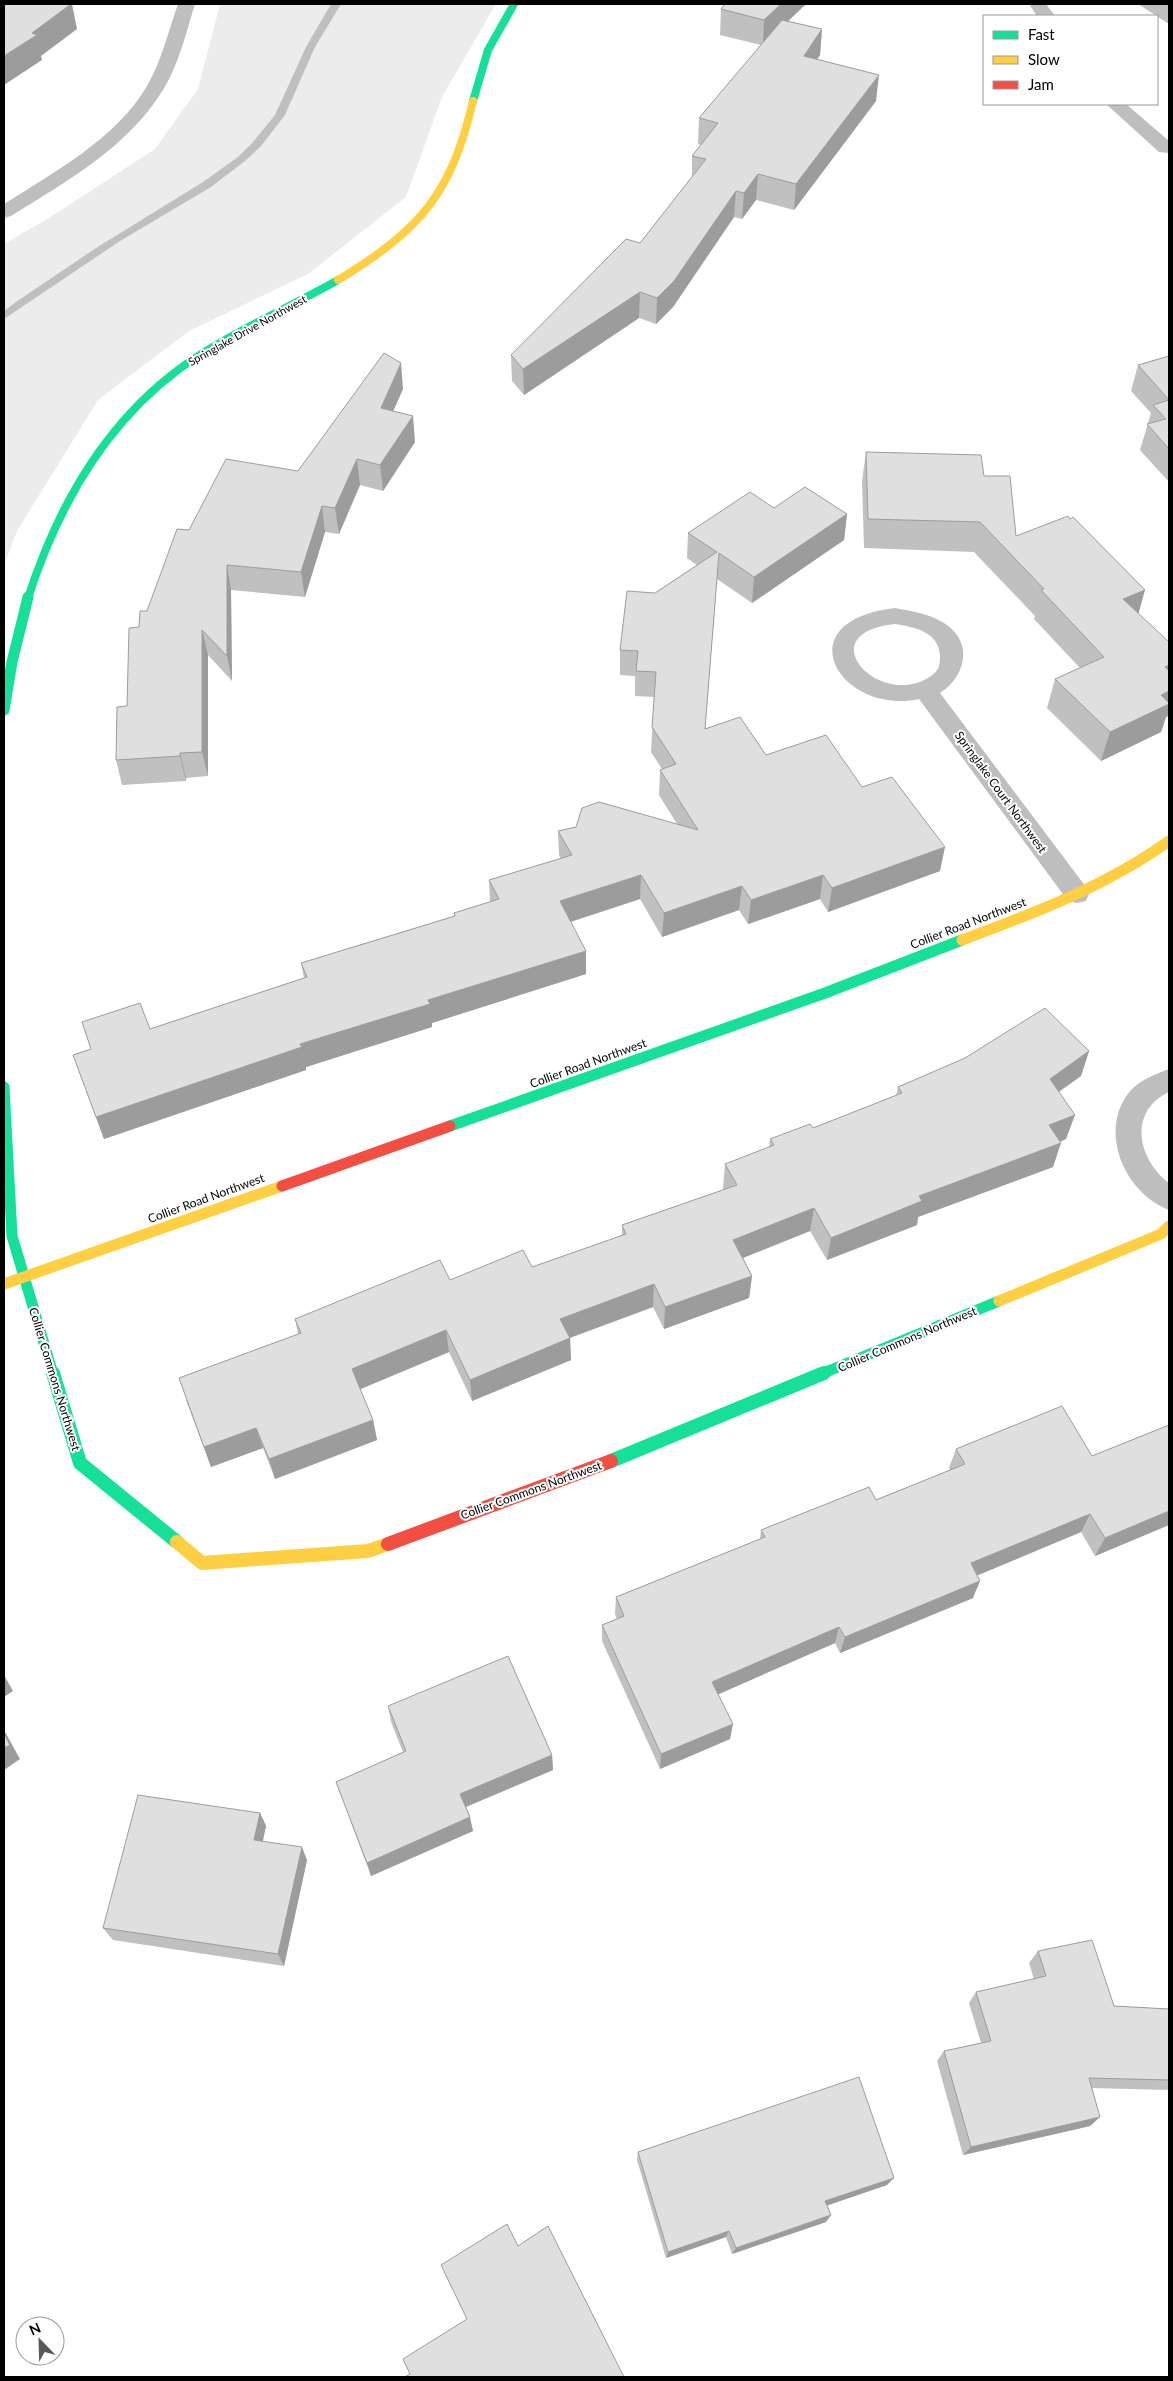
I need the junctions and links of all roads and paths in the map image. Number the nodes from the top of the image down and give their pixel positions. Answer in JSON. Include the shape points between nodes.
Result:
{"nodes":[{"id":1,"x":186,"y":4,"type":"edge"},
{"id":2,"x":514,"y":4,"type":"edge"},
{"id":3,"x":1037,"y":4,"type":"edge"},
{"id":4,"x":1045,"y":15,"type":"edge"},
{"id":5,"x":1117,"y":105,"type":"edge"},
{"id":6,"x":1166,"y":148,"type":"dead end"},
{"id":7,"x":4,"y":212,"type":"edge"},
{"id":8,"x":925,"y":690,"type":"junction"},
{"id":9,"x":4,"y":710,"type":"edge"},
{"id":10,"x":1169,"y":841,"type":"edge"},
{"id":11,"x":1077,"y":894,"type":"junction"},
{"id":12,"x":1169,"y":1080,"type":"edge"},
{"id":13,"x":4,"y":1087,"type":"edge"},
{"id":14,"x":6,"y":1194,"type":"edge"},
{"id":15,"x":1169,"y":1198,"type":"edge"},
{"id":16,"x":1169,"y":1226,"type":"edge"},
{"id":17,"x":24,"y":1277,"type":"junction"},
{"id":18,"x":4,"y":1284,"type":"edge"}],
"edges":[{"from":1,"to":7,"type":"street","via":[[169,60],[158,82],[126,125],[87,160]]},
{"from":2,"to":9,"type":"street","name":"Springlake Drive Northwest","via":[[502,20],[482,65],[460,155],[444,186],[421,216],[390,246],[349,275],[186,363],[147,394],[115,428],[80,480],[46,546],[24,605],[7,676]]},
{"from":3,"to":4,"type":"street"},
{"from":5,"to":6,"type":"street"},
{"from":8,"to":8,"type":"street","via":[[950,672],[951,646],[943,634],[913,618],[895,616],[862,623],[850,632],[843,644],[842,656],[857,679],[890,693]]},
{"from":8,"to":11,"type":"street","name":"Springlake Court Northwest"},
{"from":10,"to":11,"type":"street","name":"Collier Road Northwest","via":[[1146,859]]},
{"from":11,"to":17,"type":"street","name":"Collier Road Northwest","via":[[825,992]]},
{"from":12,"to":15,"type":"street","via":[[1146,1093],[1132,1110],[1127,1131],[1130,1154],[1143,1177]]},
{"from":13,"to":14,"type":"street"},
{"from":14,"to":17,"type":"street","name":"Collier Commons Northwest","via":[[12,1236]]},
{"from":16,"to":17,"type":"street","name":"Collier Commons Northwest","via":[[1152,1238],[631,1454],[368,1551],[202,1563],[80,1463]]},
{"from":17,"to":18,"type":"street","name":"Collier Road Northwest"}]}
